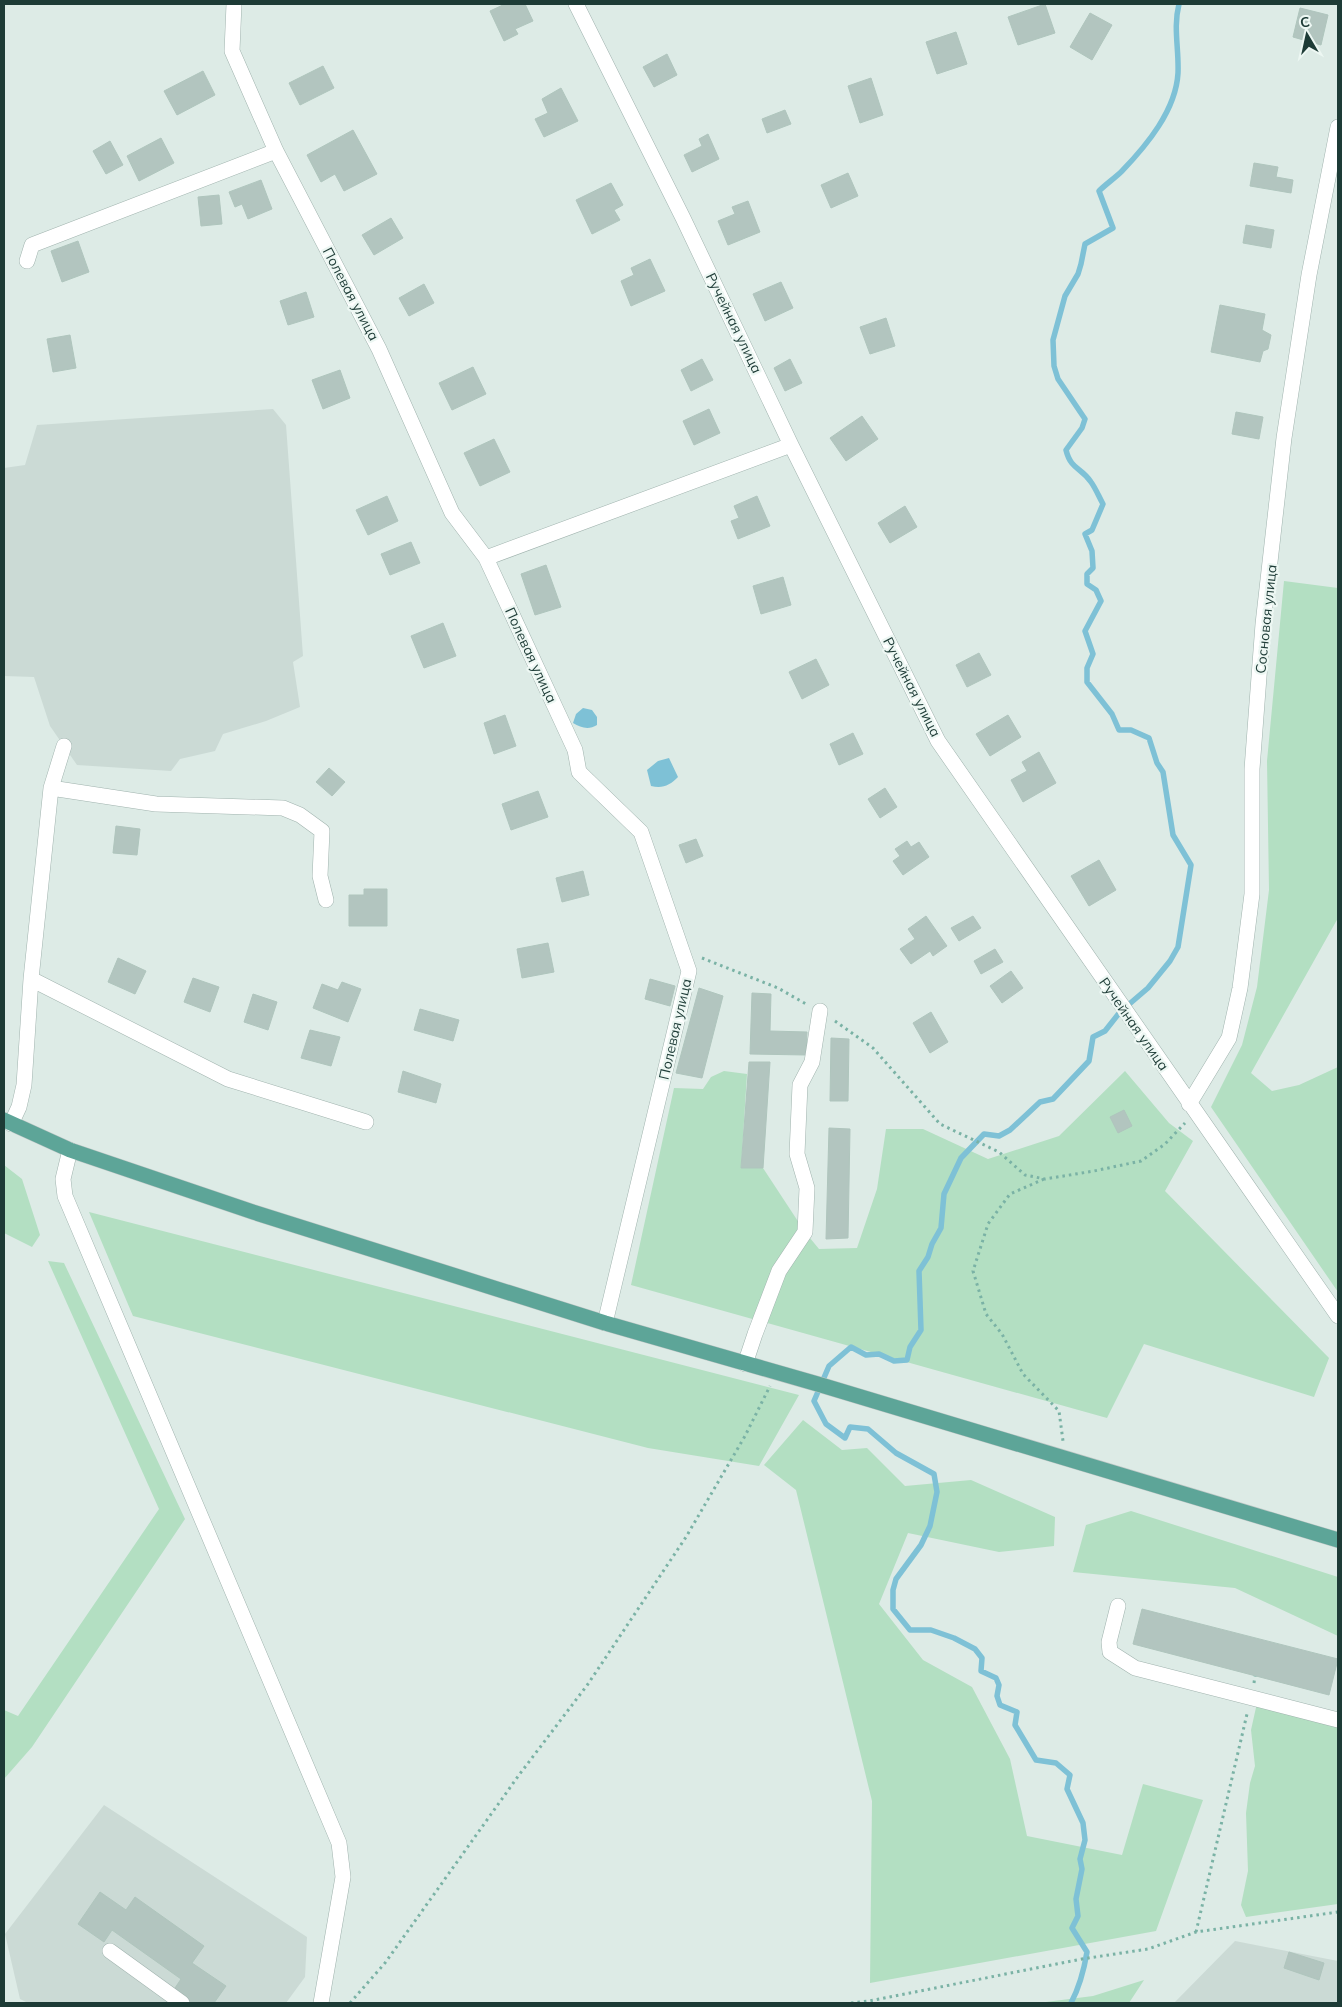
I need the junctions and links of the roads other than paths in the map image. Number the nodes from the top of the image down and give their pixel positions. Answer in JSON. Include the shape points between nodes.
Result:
{"nodes":[{"id":1,"x":234,"y":4,"type":"edge"},
{"id":2,"x":576,"y":4,"type":"edge"},
{"id":3,"x":1338,"y":127,"type":"edge"},
{"id":4,"x":276,"y":151,"type":"junction"},
{"id":5,"x":27,"y":261,"type":"dead end"},
{"id":6,"x":791,"y":445,"type":"junction"},
{"id":7,"x":486,"y":558,"type":"junction"},
{"id":8,"x":64,"y":746,"type":"dead end"},
{"id":9,"x":51,"y":788,"type":"junction"},
{"id":10,"x":326,"y":900,"type":"dead end"},
{"id":11,"x":32,"y":979,"type":"junction"},
{"id":12,"x":820,"y":1011,"type":"road end"},
{"id":13,"x":1192,"y":1108,"type":"junction"},
{"id":14,"x":8,"y":1122,"type":"edge"},
{"id":15,"x":366,"y":1122,"type":"dead end"},
{"id":16,"x":70,"y":1150,"type":"junction"},
{"id":17,"x":1338,"y":1316,"type":"edge"},
{"id":18,"x":605,"y":1324,"type":"junction"},
{"id":19,"x":745,"y":1364,"type":"junction"},
{"id":20,"x":1338,"y":1540,"type":"edge"},
{"id":21,"x":1118,"y":1606,"type":"dead end"},
{"id":22,"x":1338,"y":1720,"type":"edge"},
{"id":23,"x":110,"y":1950,"type":"dead end"},
{"id":24,"x":182,"y":2003,"type":"edge"},
{"id":25,"x":321,"y":2003,"type":"edge"}],
"edges":[{"from":1,"to":4,"type":"street","name":"Полевая улица","via":[[232,51]]},
{"from":2,"to":6,"type":"street","name":"Ручейная улица","via":[[684,218]]},
{"from":3,"to":13,"type":"street","name":"Сосновая улица","via":[[1309,275],[1284,438],[1263,624],[1252,769],[1252,894],[1240,988],[1229,1038]]},
{"from":4,"to":5,"type":"street","via":[[32,245]]},
{"from":4,"to":7,"type":"street","name":"Полевая улица","via":[[379,348],[452,513]]},
{"from":6,"to":7,"type":"street"},
{"from":6,"to":13,"type":"street","name":"Ручейная улица","via":[[938,741]]},
{"from":7,"to":18,"type":"street","name":"Полевая улица","via":[[575,750],[579,772],[641,832],[688,971]]},
{"from":8,"to":9,"type":"street"},
{"from":9,"to":10,"type":"street","via":[[156,804],[283,808],[322,830],[320,876]]},
{"from":9,"to":11,"type":"street"},
{"from":11,"to":14,"type":"street","via":[[24,1085],[18,1107]]},
{"from":11,"to":15,"type":"street","via":[[228,1079]]},
{"from":12,"to":19,"type":"street","via":[[812,1062],[800,1085],[797,1154],[808,1188],[805,1232],[779,1271]]},
{"from":13,"to":17,"type":"street","name":"Ручейная улица"},
{"from":14,"to":16,"type":"main road"},
{"from":16,"to":18,"type":"main road","via":[[252,1212]]},
{"from":16,"to":25,"type":"street","via":[[63,1178],[65,1196],[339,1843],[343,1877]]},
{"from":18,"to":19,"type":"main road"},
{"from":19,"to":20,"type":"main road"},
{"from":21,"to":22,"type":"street","via":[[1109,1642],[1110,1652],[1135,1668]]},
{"from":23,"to":24,"type":"street"}]}
